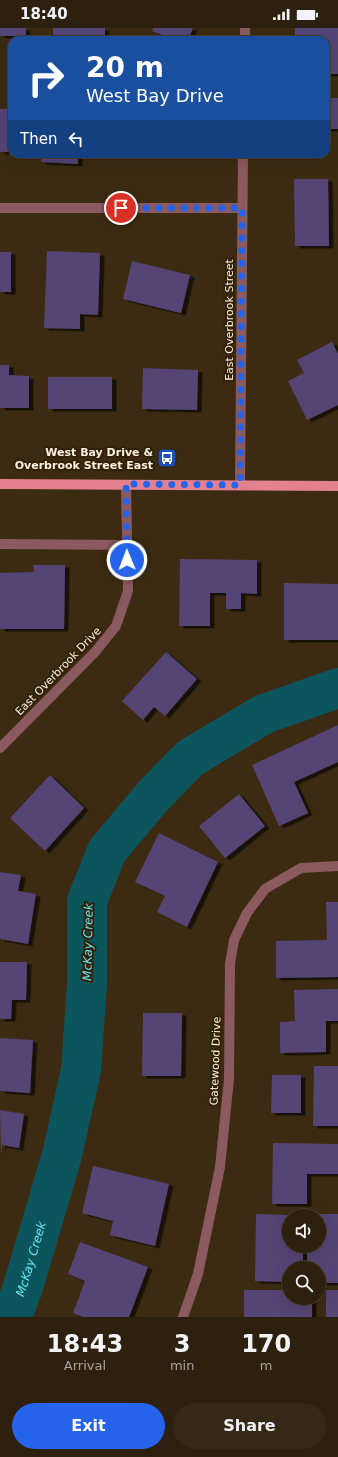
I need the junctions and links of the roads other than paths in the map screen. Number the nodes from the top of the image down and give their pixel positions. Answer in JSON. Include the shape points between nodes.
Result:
{"nodes":[{"id":1,"x":243,"y":158,"type":"edge"},
{"id":2,"x":0,"y":208,"type":"edge"},
{"id":3,"x":242,"y":208,"type":"junction"},
{"id":4,"x":0,"y":484,"type":"edge"},
{"id":5,"x":126,"y":484,"type":"junction"},
{"id":6,"x":240,"y":485,"type":"junction"},
{"id":7,"x":338,"y":486,"type":"edge"},
{"id":8,"x":0,"y":544,"type":"edge"},
{"id":9,"x":127,"y":545,"type":"junction"},
{"id":10,"x":0,"y":748,"type":"edge"},
{"id":11,"x":338,"y":866,"type":"edge"},
{"id":12,"x":183,"y":1317,"type":"edge"}],
"edges":[{"from":1,"to":3,"type":"street","name":"East Overbrook Street"},
{"from":2,"to":3,"type":"street"},
{"from":3,"to":6,"type":"street","name":"East Overbrook Street"},
{"from":4,"to":5,"type":"main road"},
{"from":5,"to":6,"type":"main road"},
{"from":5,"to":9,"type":"street","name":"East Overbrook Drive"},
{"from":6,"to":7,"type":"main road"},
{"from":8,"to":9,"type":"street"},
{"from":9,"to":10,"type":"street","name":"East Overbrook Drive","via":[[128,591],[116,626],[96,651]]},
{"from":11,"to":12,"type":"street","name":"Gatewood Drive","via":[[301,868],[265,889],[247,913],[234,940],[230,964],[229,1079],[220,1168],[198,1274]]}]}
